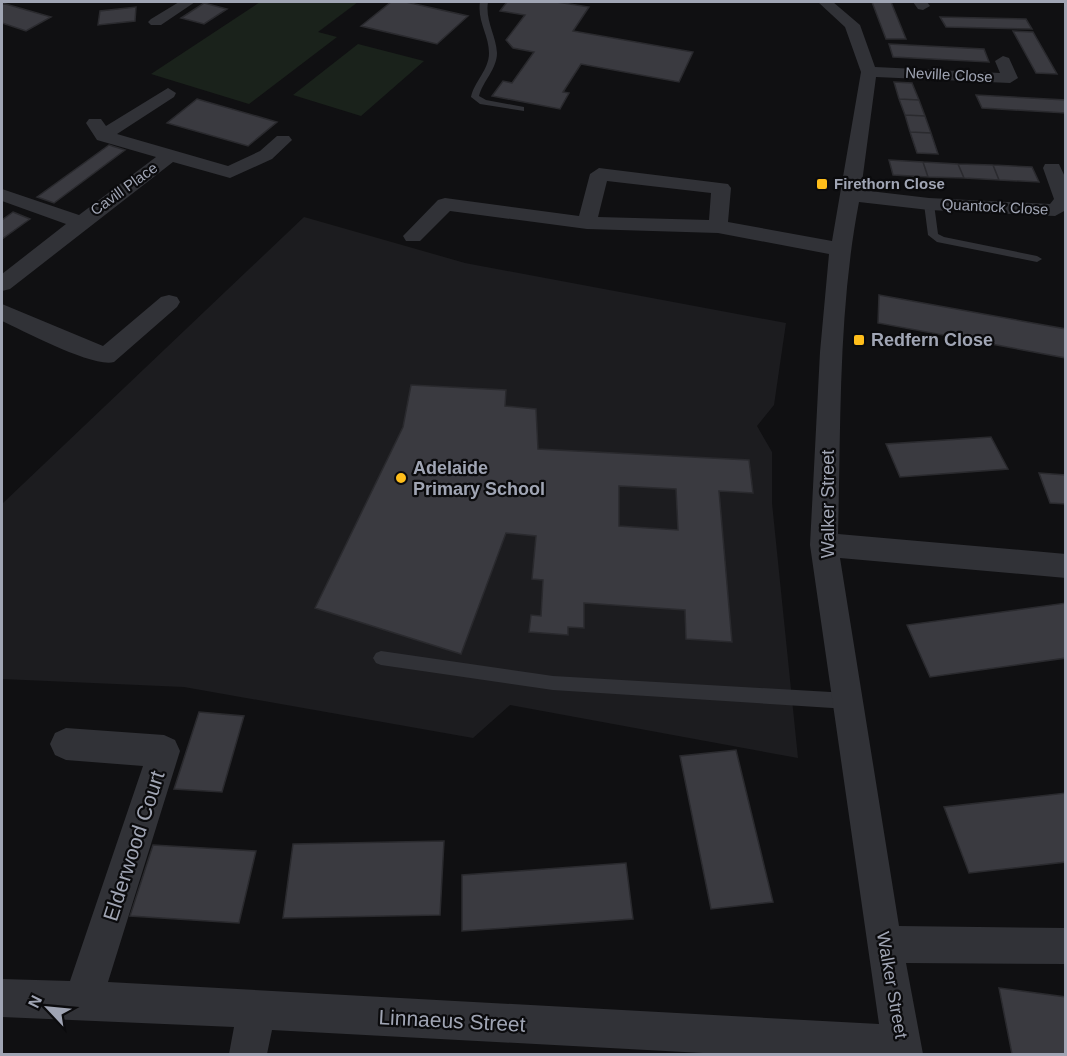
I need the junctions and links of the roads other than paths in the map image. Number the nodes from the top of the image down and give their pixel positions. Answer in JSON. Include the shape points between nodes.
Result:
{"nodes":[{"id":1,"x":163,"y":2,"type":"edge"},
{"id":2,"x":484,"y":2,"type":"edge"},
{"id":3,"x":825,"y":2,"type":"edge"},
{"id":4,"x":185,"y":4,"type":"edge"},
{"id":5,"x":156,"y":22,"type":"dead end"},
{"id":6,"x":1003,"y":61,"type":"dead end"},
{"id":7,"x":869,"y":72,"type":"junction"},
{"id":8,"x":168,"y":93,"type":"dead end"},
{"id":9,"x":521,"y":109,"type":"dead end"},
{"id":10,"x":283,"y":140,"type":"dead end"},
{"id":11,"x":170,"y":155,"type":"junction"},
{"id":12,"x":1052,"y":168,"type":"dead end"},
{"id":13,"x":2,"y":195,"type":"edge"},
{"id":14,"x":851,"y":195,"type":"junction"},
{"id":15,"x":929,"y":204,"type":"junction"},
{"id":16,"x":79,"y":222,"type":"junction"},
{"id":17,"x":587,"y":223,"type":"junction"},
{"id":18,"x":718,"y":227,"type":"junction"},
{"id":19,"x":413,"y":236,"type":"dead end"},
{"id":20,"x":840,"y":249,"type":"junction"},
{"id":21,"x":1037,"y":259,"type":"dead end"},
{"id":22,"x":2,"y":284,"type":"edge"},
{"id":23,"x":169,"y":302,"type":"dead end"},
{"id":24,"x":2,"y":312,"type":"edge"},
{"id":25,"x":824,"y":545,"type":"junction"},
{"id":26,"x":1065,"y":566,"type":"edge"},
{"id":27,"x":381,"y":658,"type":"dead end"},
{"id":28,"x":848,"y":701,"type":"junction"},
{"id":29,"x":66,"y":744,"type":"dead end"},
{"id":30,"x":884,"y":944,"type":"junction"},
{"id":31,"x":1065,"y":946,"type":"edge"},
{"id":32,"x":2,"y":998,"type":"edge"},
{"id":33,"x":84,"y":1000,"type":"junction"},
{"id":34,"x":256,"y":1011,"type":"junction"},
{"id":35,"x":903,"y":1050,"type":"edge"},
{"id":36,"x":248,"y":1054,"type":"edge"}],
"edges":[{"from":1,"to":4,"type":"street"},
{"from":2,"to":9,"type":"lane","via":[[482,10],[492,61],[474,97]]},
{"from":3,"to":7,"type":"street","name":"Walker Street","via":[[852,26]]},
{"from":4,"to":5,"type":"street"},
{"from":6,"to":7,"type":"street","name":"Neville Close","via":[[1010,78]]},
{"from":7,"to":14,"type":"street","name":"Walker Street"},
{"from":8,"to":11,"type":"street","name":"Cavill Place","via":[[99,130]]},
{"from":10,"to":11,"type":"street","name":"Cavill Place","via":[[266,155],[230,172]]},
{"from":11,"to":16,"type":"street","name":"Cavill Place"},
{"from":12,"to":15,"type":"street","name":"Quantock Close","via":[[1064,200],[1055,210]]},
{"from":13,"to":16,"type":"street","name":"Cavill Place"},
{"from":14,"to":15,"type":"street","name":"Quantock Close"},
{"from":14,"to":20,"type":"street","name":"Walker Street"},
{"from":15,"to":21,"type":"lane","via":[[933,235],[941,240]]},
{"from":16,"to":22,"type":"street","name":"Cavill Place"},
{"from":17,"to":18,"type":"street"},
{"from":17,"to":18,"type":"street","via":[[599,174],[721,188]]},
{"from":17,"to":19,"type":"street","via":[[445,204]]},
{"from":18,"to":20,"type":"street"},
{"from":20,"to":25,"type":"street","name":"Walker Street","via":[[831,352]]},
{"from":23,"to":24,"type":"street","via":[[106,356]]},
{"from":25,"to":26,"type":"street"},
{"from":25,"to":28,"type":"street","name":"Walker Street"},
{"from":27,"to":28,"type":"lane","via":[[553,683]]},
{"from":28,"to":30,"type":"street","name":"Walker Street"},
{"from":29,"to":33,"type":"street","name":"Elderwood Court","via":[[164,751]]},
{"from":30,"to":31,"type":"street"},
{"from":30,"to":35,"type":"street","name":"Walker Street"},
{"from":32,"to":33,"type":"street","name":"Linnaeus Street"},
{"from":33,"to":34,"type":"street","name":"Linnaeus Street"},
{"from":34,"to":35,"type":"street","name":"Linnaeus Street"},
{"from":34,"to":36,"type":"street"}]}
